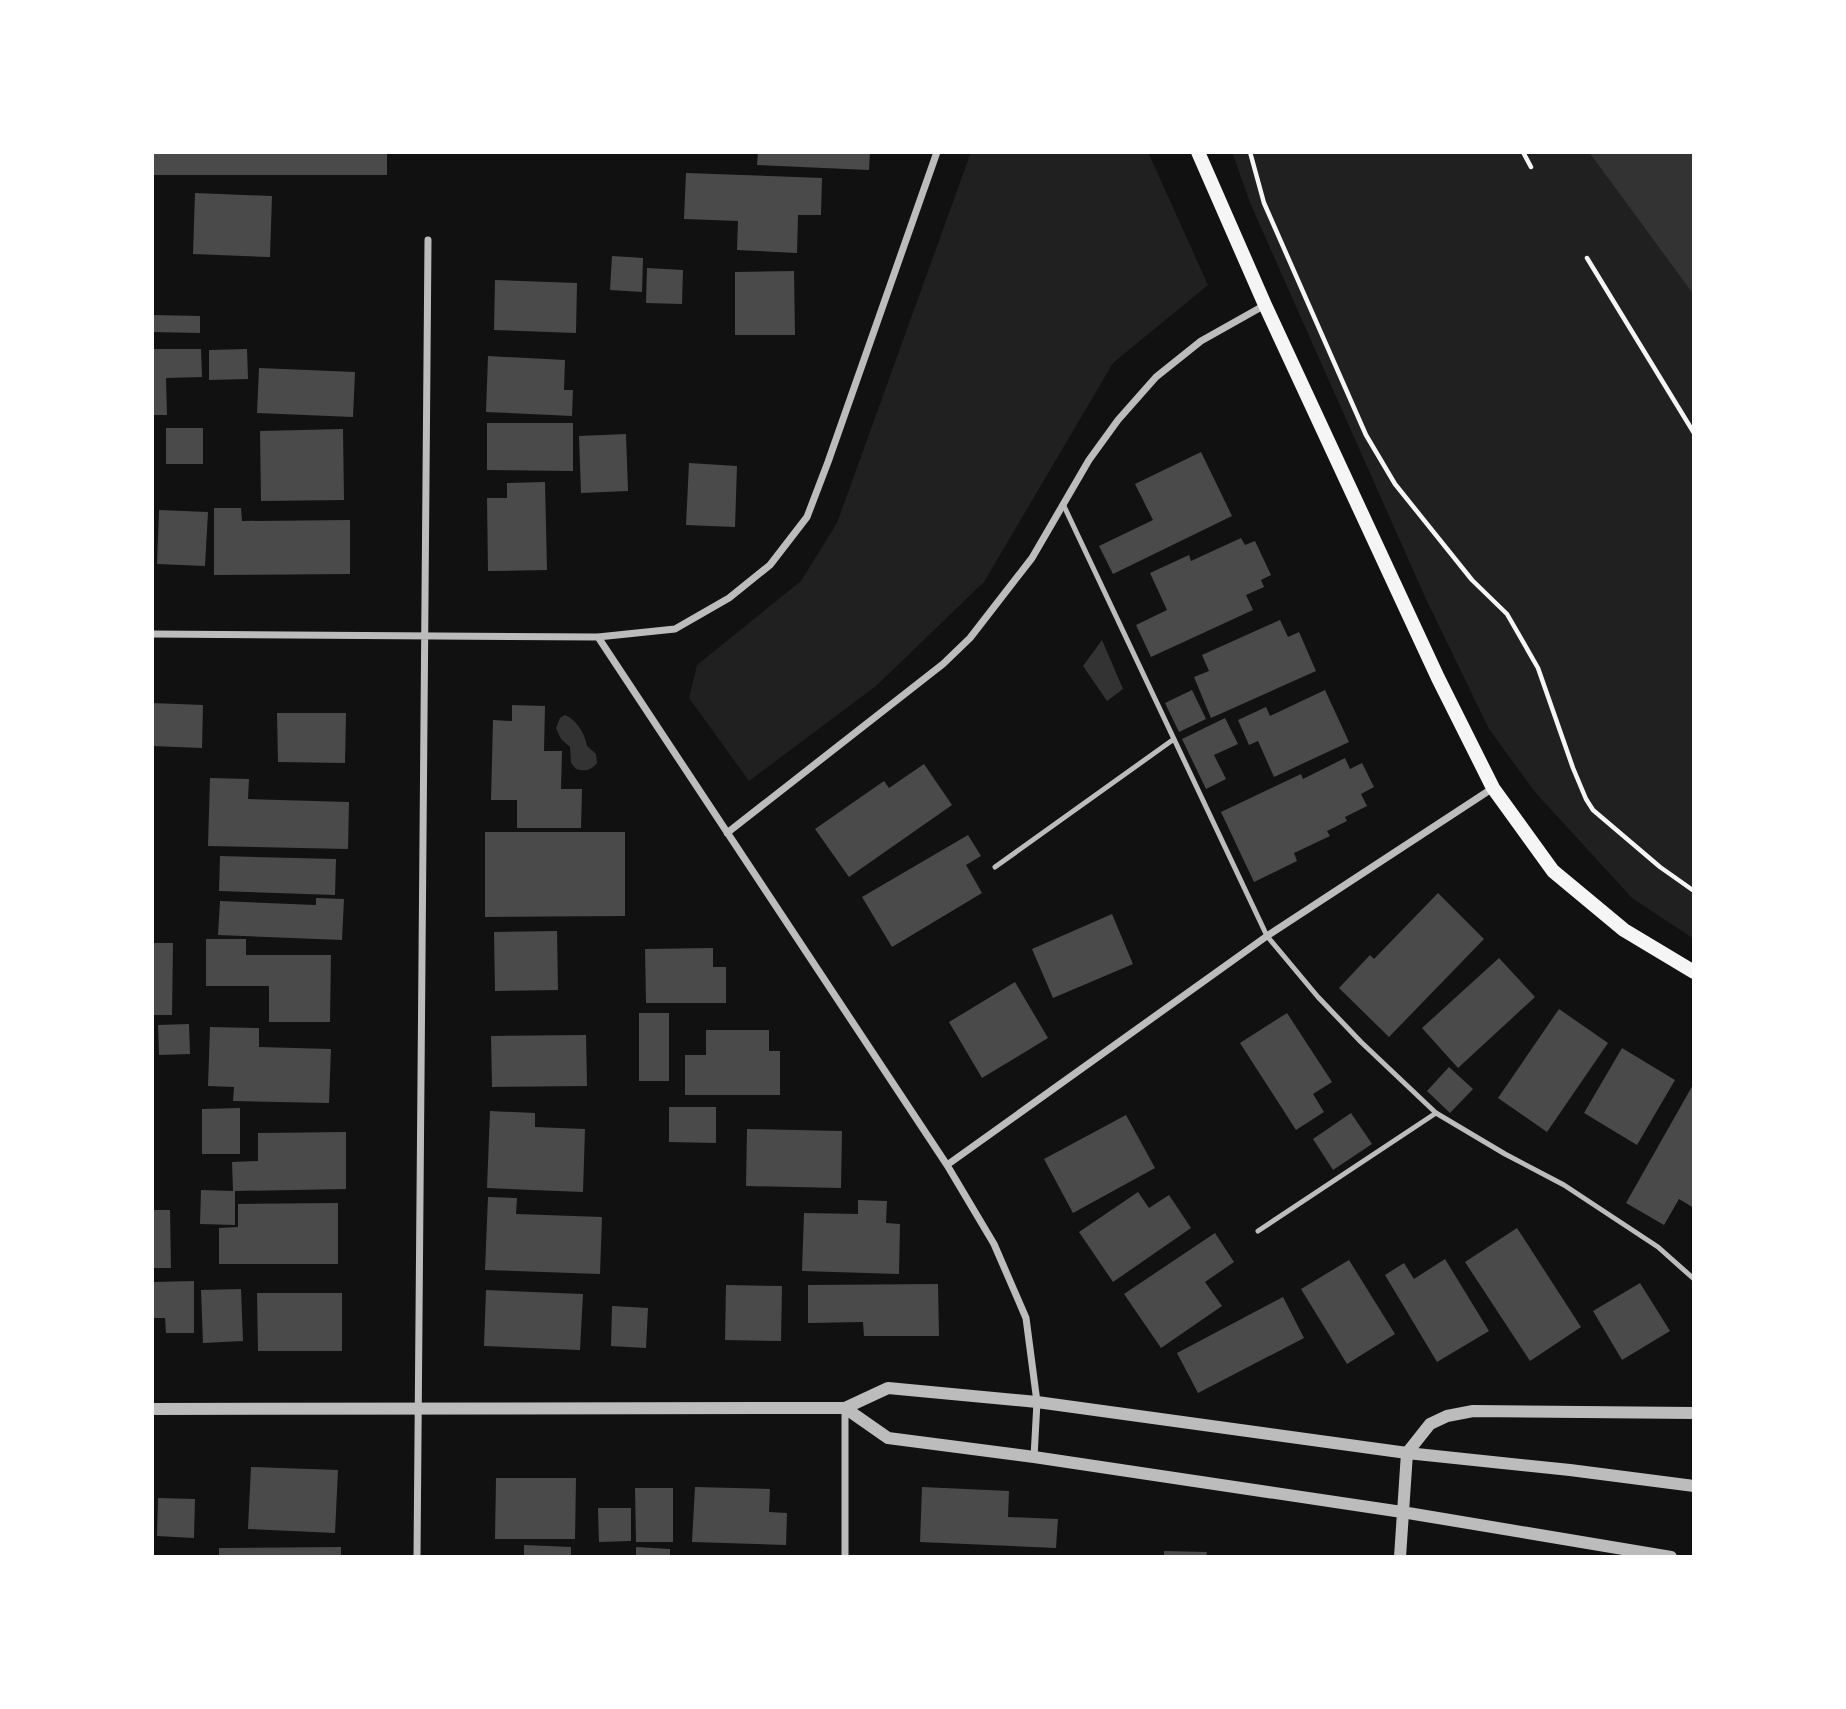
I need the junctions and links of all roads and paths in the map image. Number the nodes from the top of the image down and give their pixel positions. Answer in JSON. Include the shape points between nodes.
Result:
{"nodes":[{"id":1,"x":937,"y":152,"type":"edge"},
{"id":2,"x":1198,"y":152,"type":"edge"},
{"id":3,"x":1250,"y":152,"type":"edge"},
{"id":4,"x":1523,"y":152,"type":"edge"},
{"id":5,"x":1531,"y":167,"type":"dead end"},
{"id":6,"x":428,"y":240,"type":"dead end"},
{"id":7,"x":1587,"y":258,"type":"dead end"},
{"id":8,"x":1265,"y":305,"type":"junction"},
{"id":9,"x":1694,"y":433,"type":"edge"},
{"id":10,"x":1063,"y":504,"type":"junction"},
{"id":11,"x":152,"y":634,"type":"edge"},
{"id":12,"x":424,"y":636,"type":"junction"},
{"id":13,"x":598,"y":637,"type":"junction"},
{"id":14,"x":1174,"y":739,"type":"junction"},
{"id":15,"x":1493,"y":788,"type":"junction"},
{"id":16,"x":727,"y":833,"type":"junction"},
{"id":17,"x":995,"y":867,"type":"dead end"},
{"id":18,"x":1694,"y":891,"type":"edge"},
{"id":19,"x":1267,"y":936,"type":"junction"},
{"id":20,"x":1694,"y":972,"type":"edge"},
{"id":21,"x":1436,"y":1113,"type":"junction"},
{"id":22,"x":947,"y":1165,"type":"junction"},
{"id":23,"x":1258,"y":1231,"type":"dead end"},
{"id":24,"x":1694,"y":1279,"type":"edge"},
{"id":25,"x":1037,"y":1402,"type":"junction"},
{"id":26,"x":418,"y":1408,"type":"junction"},
{"id":27,"x":845,"y":1408,"type":"junction"},
{"id":28,"x":152,"y":1409,"type":"edge"},
{"id":29,"x":1694,"y":1413,"type":"edge"},
{"id":30,"x":1407,"y":1453,"type":"junction"},
{"id":31,"x":1034,"y":1457,"type":"junction"},
{"id":32,"x":1694,"y":1486,"type":"edge"},
{"id":33,"x":1402,"y":1512,"type":"junction"},
{"id":34,"x":417,"y":1557,"type":"edge"},
{"id":35,"x":845,"y":1557,"type":"edge"},
{"id":36,"x":1400,"y":1557,"type":"edge"},
{"id":37,"x":1671,"y":1557,"type":"edge"}],
"edges":[{"from":1,"to":13,"type":"street","via":[[807,517],[770,565],[729,598],[675,629]]},
{"from":2,"to":8,"type":"main road"},
{"from":3,"to":18,"type":"path","via":[[1274,228],[1366,435],[1395,484],[1472,580],[1507,614],[1538,668],[1593,810]]},
{"from":4,"to":5,"type":"path"},
{"from":6,"to":12,"type":"street"},
{"from":7,"to":9,"type":"path"},
{"from":8,"to":10,"type":"street","via":[[1201,341],[1156,377],[1118,420]]},
{"from":8,"to":15,"type":"main road"},
{"from":10,"to":14,"type":"lane"},
{"from":10,"to":16,"type":"street","via":[[1032,558],[971,638]]},
{"from":11,"to":12,"type":"street"},
{"from":12,"to":13,"type":"street"},
{"from":12,"to":26,"type":"street"},
{"from":13,"to":16,"type":"street"},
{"from":14,"to":17,"type":"lane"},
{"from":14,"to":19,"type":"lane"},
{"from":15,"to":19,"type":"street"},
{"from":15,"to":20,"type":"main road","via":[[1553,871],[1624,930]]},
{"from":16,"to":22,"type":"street"},
{"from":19,"to":21,"type":"lane","via":[[1352,1033]]},
{"from":19,"to":22,"type":"street"},
{"from":21,"to":23,"type":"lane"},
{"from":21,"to":24,"type":"lane","via":[[1564,1185],[1658,1248]]},
{"from":22,"to":25,"type":"street","via":[[994,1244],[1026,1318]]},
{"from":25,"to":27,"type":"street","via":[[888,1388]]},
{"from":25,"to":30,"type":"street"},
{"from":25,"to":31,"type":"street"},
{"from":26,"to":27,"type":"street"},
{"from":26,"to":28,"type":"street"},
{"from":26,"to":34,"type":"street"},
{"from":27,"to":31,"type":"street","via":[[888,1438]]},
{"from":27,"to":35,"type":"street"},
{"from":29,"to":30,"type":"street","via":[[1473,1411],[1430,1424]]},
{"from":30,"to":32,"type":"street"},
{"from":30,"to":33,"type":"street"},
{"from":31,"to":33,"type":"street"},
{"from":33,"to":36,"type":"street"},
{"from":33,"to":37,"type":"street"}]}
